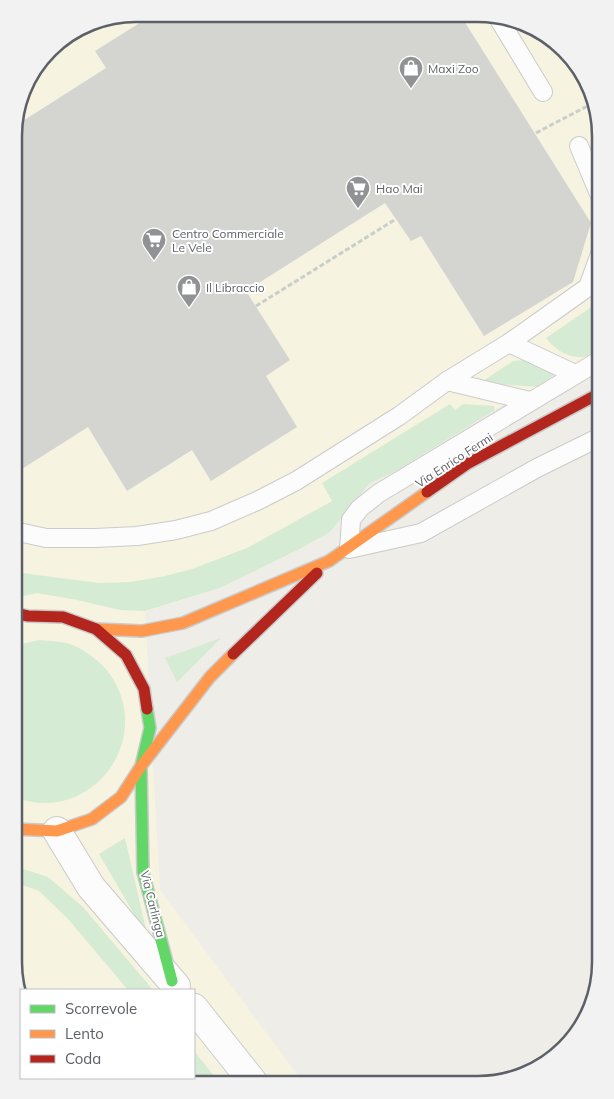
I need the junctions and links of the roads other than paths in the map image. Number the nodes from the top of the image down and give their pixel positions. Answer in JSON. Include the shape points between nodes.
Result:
{"nodes":[{"id":1,"x":503,"y":26,"type":"edge"},
{"id":2,"x":543,"y":92,"type":"dead end"},
{"id":3,"x":592,"y":163,"type":"edge"},
{"id":4,"x":592,"y":179,"type":"edge"},
{"id":5,"x":592,"y":276,"type":"edge"},
{"id":6,"x":509,"y":343,"type":"junction"},
{"id":7,"x":592,"y":365,"type":"edge"},
{"id":8,"x":575,"y":374,"type":"junction"},
{"id":9,"x":448,"y":381,"type":"junction"},
{"id":10,"x":592,"y":397,"type":"edge"},
{"id":11,"x":530,"y":401,"type":"junction"},
{"id":12,"x":592,"y":441,"type":"edge"},
{"id":13,"x":22,"y":533,"type":"edge"},
{"id":14,"x":349,"y":548,"type":"junction"},
{"id":15,"x":329,"y":561,"type":"junction"},
{"id":16,"x":22,"y":615,"type":"edge"},
{"id":17,"x":28,"y":616,"type":"junction"},
{"id":18,"x":22,"y":618,"type":"edge"},
{"id":19,"x":96,"y":630,"type":"junction"},
{"id":20,"x":141,"y":766,"type":"junction"},
{"id":21,"x":22,"y":829,"type":"edge"},
{"id":22,"x":57,"y":831,"type":"junction"},
{"id":23,"x":176,"y":985,"type":"edge"},
{"id":24,"x":195,"y":1009,"type":"edge"},
{"id":25,"x":248,"y":1076,"type":"edge"}],
"edges":[{"from":1,"to":2,"type":"lane"},
{"from":3,"to":4,"type":"lane","via":[[579,146]]},
{"from":5,"to":6,"type":"lane","via":[[588,287]]},
{"from":6,"to":8,"type":"lane"},
{"from":6,"to":9,"type":"lane"},
{"from":7,"to":8,"type":"lane"},
{"from":8,"to":11,"type":"lane"},
{"from":9,"to":11,"type":"lane"},
{"from":9,"to":13,"type":"lane","via":[[296,481],[211,520],[137,536],[46,538]]},
{"from":10,"to":14,"type":"street","name":"Via Enrico Fermi","via":[[467,464]]},
{"from":11,"to":14,"type":"lane","via":[[372,498],[351,520]]},
{"from":12,"to":14,"type":"lane","via":[[421,533]]},
{"from":14,"to":15,"type":"street","name":"Via Enrico Fermi"},
{"from":15,"to":19,"type":"street","name":"Via Enrico Fermi","via":[[183,623],[142,631]]},
{"from":15,"to":20,"type":"street","name":"Via Enrico Fermi","via":[[210,678]]},
{"from":16,"to":17,"type":"street","name":"Via Carlinga"},
{"from":17,"to":18,"type":"street","name":"Via Carlinga"},
{"from":17,"to":19,"type":"street","name":"Via Carlinga","via":[[63,617]]},
{"from":19,"to":20,"type":"street","name":"Via Carlinga","via":[[126,655],[144,689],[150,728]]},
{"from":20,"to":22,"type":"street","name":"Via Carlinga","via":[[121,797],[92,819]]},
{"from":20,"to":23,"type":"street","name":"Via Carlinga","via":[[143,872]]},
{"from":21,"to":22,"type":"street","name":"Via Carlinga"},
{"from":22,"to":23,"type":"street","name":"Via Carlinga","via":[[90,887]]},
{"from":24,"to":25,"type":"street"}]}
